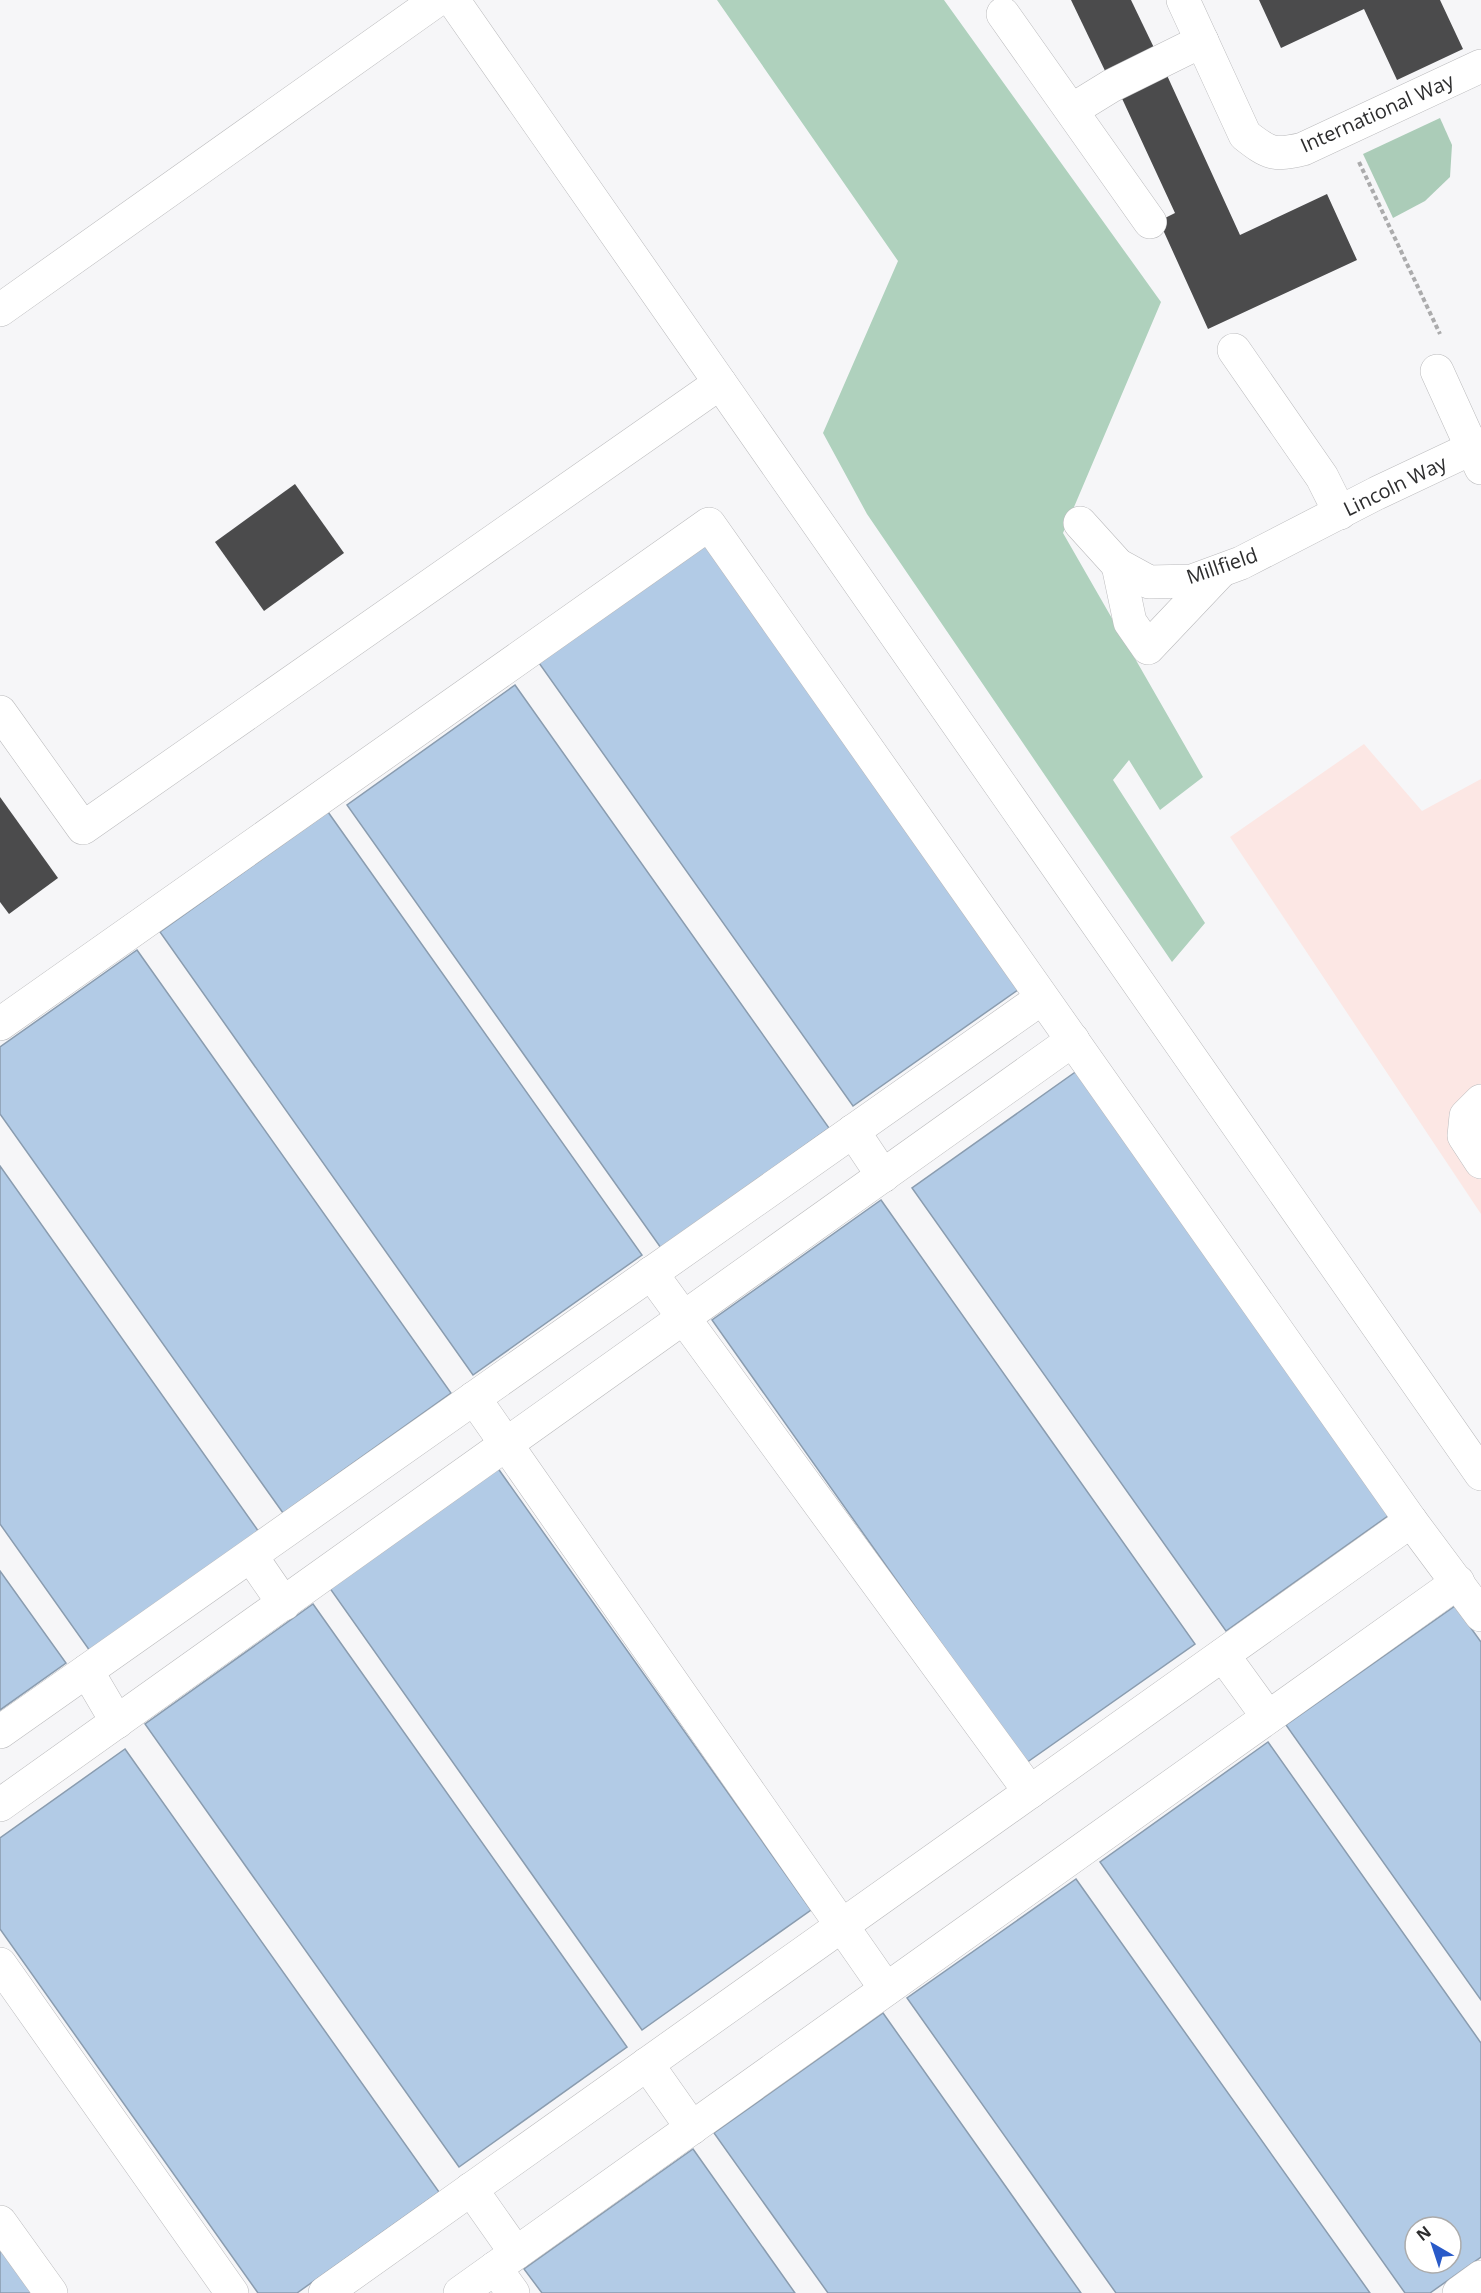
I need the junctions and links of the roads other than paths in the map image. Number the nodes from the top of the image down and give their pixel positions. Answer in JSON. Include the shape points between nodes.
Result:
{"nodes":[{"id":1,"x":437,"y":0,"type":"edge"},
{"id":2,"x":453,"y":0,"type":"edge"},
{"id":3,"x":1183,"y":0,"type":"edge"},
{"id":4,"x":1003,"y":14,"type":"dead end"},
{"id":5,"x":1202,"y":40,"type":"junction"},
{"id":6,"x":1481,"y":66,"type":"edge"},
{"id":7,"x":1072,"y":110,"type":"junction"},
{"id":8,"x":1150,"y":222,"type":"dead end"},
{"id":9,"x":0,"y":310,"type":"edge"},
{"id":10,"x":1234,"y":350,"type":"dead end"},
{"id":11,"x":1437,"y":371,"type":"road end"},
{"id":12,"x":720,"y":383,"type":"junction"},
{"id":13,"x":1478,"y":453,"type":"edge"},
{"id":14,"x":1340,"y":513,"type":"junction"},
{"id":15,"x":1080,"y":523,"type":"dead end"},
{"id":16,"x":1310,"y":529,"type":"joint"},
{"id":17,"x":1118,"y":565,"type":"junction"},
{"id":18,"x":1221,"y":571,"type":"junction"},
{"id":19,"x":0,"y":712,"type":"edge"},
{"id":20,"x":1042,"y":998,"type":"junction"},
{"id":21,"x":0,"y":1024,"type":"edge"},
{"id":22,"x":1072,"y":1040,"type":"junction"},
{"id":23,"x":1481,"y":1101,"type":"edge"},
{"id":24,"x":853,"y":1131,"type":"junction"},
{"id":25,"x":1481,"y":1162,"type":"edge"},
{"id":26,"x":883,"y":1176,"type":"junction"},
{"id":27,"x":651,"y":1273,"type":"junction"},
{"id":28,"x":684,"y":1318,"type":"junction"},
{"id":29,"x":474,"y":1398,"type":"junction"},
{"id":30,"x":508,"y":1444,"type":"junction"},
{"id":31,"x":1481,"y":1474,"type":"edge"},
{"id":32,"x":1411,"y":1521,"type":"junction"},
{"id":33,"x":251,"y":1556,"type":"junction"},
{"id":34,"x":1458,"y":1582,"type":"junction"},
{"id":35,"x":284,"y":1604,"type":"junction"},
{"id":36,"x":1481,"y":1615,"type":"edge"},
{"id":37,"x":1223,"y":1655,"type":"junction"},
{"id":38,"x":87,"y":1671,"type":"junction"},
{"id":39,"x":1268,"y":1717,"type":"junction"},
{"id":40,"x":117,"y":1722,"type":"junction"},
{"id":41,"x":0,"y":1732,"type":"edge"},
{"id":42,"x":1030,"y":1792,"type":"junction"},
{"id":43,"x":0,"y":1805,"type":"edge"},
{"id":44,"x":842,"y":1926,"type":"junction"},
{"id":45,"x":0,"y":1964,"type":"edge"},
{"id":46,"x":886,"y":1989,"type":"junction"},
{"id":47,"x":646,"y":2064,"type":"junction"},
{"id":48,"x":692,"y":2128,"type":"junction"},
{"id":49,"x":471,"y":2189,"type":"junction"},
{"id":50,"x":0,"y":2222,"type":"edge"},
{"id":51,"x":508,"y":2272,"type":"edge"},
{"id":52,"x":1481,"y":2277,"type":"edge"},
{"id":53,"x":51,"y":2293,"type":"edge"},
{"id":54,"x":232,"y":2293,"type":"edge"},
{"id":55,"x":325,"y":2293,"type":"edge"},
{"id":56,"x":460,"y":2293,"type":"edge"},
{"id":57,"x":1459,"y":2293,"type":"edge"}],
"edges":[{"from":1,"to":9,"type":"street"},
{"from":2,"to":12,"type":"street"},
{"from":3,"to":5,"type":"street","name":"International Way"},
{"from":4,"to":7,"type":"street"},
{"from":5,"to":6,"type":"street","name":"International Way","via":[[1245,135],[1280,154],[1303,149]]},
{"from":5,"to":7,"type":"street"},
{"from":7,"to":8,"type":"street"},
{"from":10,"to":14,"type":"street","via":[[1322,477]]},
{"from":11,"to":13,"type":"street"},
{"from":12,"to":19,"type":"street","via":[[83,828]]},
{"from":12,"to":31,"type":"street"},
{"from":13,"to":14,"type":"street","name":"Lincoln Way"},
{"from":14,"to":16,"type":"street","name":"Lincoln Way"},
{"from":15,"to":17,"type":"street","name":"Millfield"},
{"from":16,"to":18,"type":"street","name":"Millfield"},
{"from":17,"to":18,"type":"street","name":"Millfield","via":[[1149,582],[1192,581]]},
{"from":17,"to":18,"type":"street","via":[[1130,622],[1148,648]]},
{"from":20,"to":21,"type":"street","via":[[709,524]]},
{"from":20,"to":22,"type":"street"},
{"from":20,"to":24,"type":"street"},
{"from":22,"to":26,"type":"street"},
{"from":22,"to":32,"type":"street"},
{"from":23,"to":25,"type":"street","via":[[1467,1116],[1464,1136]]},
{"from":24,"to":26,"type":"street"},
{"from":24,"to":27,"type":"street"},
{"from":26,"to":28,"type":"street"},
{"from":27,"to":28,"type":"street"},
{"from":27,"to":29,"type":"street"},
{"from":28,"to":30,"type":"street"},
{"from":28,"to":42,"type":"street"},
{"from":29,"to":30,"type":"street"},
{"from":29,"to":33,"type":"street"},
{"from":30,"to":35,"type":"street"},
{"from":30,"to":44,"type":"street"},
{"from":32,"to":34,"type":"street"},
{"from":32,"to":37,"type":"street"},
{"from":33,"to":35,"type":"street"},
{"from":33,"to":38,"type":"street"},
{"from":34,"to":36,"type":"street"},
{"from":34,"to":39,"type":"street"},
{"from":35,"to":40,"type":"street"},
{"from":37,"to":39,"type":"street"},
{"from":37,"to":42,"type":"street"},
{"from":38,"to":40,"type":"street"},
{"from":38,"to":41,"type":"street"},
{"from":39,"to":46,"type":"street"},
{"from":40,"to":43,"type":"street"},
{"from":42,"to":44,"type":"street"},
{"from":44,"to":46,"type":"street"},
{"from":44,"to":47,"type":"street"},
{"from":45,"to":54,"type":"street"},
{"from":46,"to":48,"type":"street"},
{"from":47,"to":48,"type":"street"},
{"from":47,"to":49,"type":"street"},
{"from":48,"to":51,"type":"street"},
{"from":49,"to":51,"type":"street"},
{"from":49,"to":55,"type":"street"},
{"from":50,"to":53,"type":"street"},
{"from":51,"to":56,"type":"street"},
{"from":52,"to":57,"type":"street"}]}
